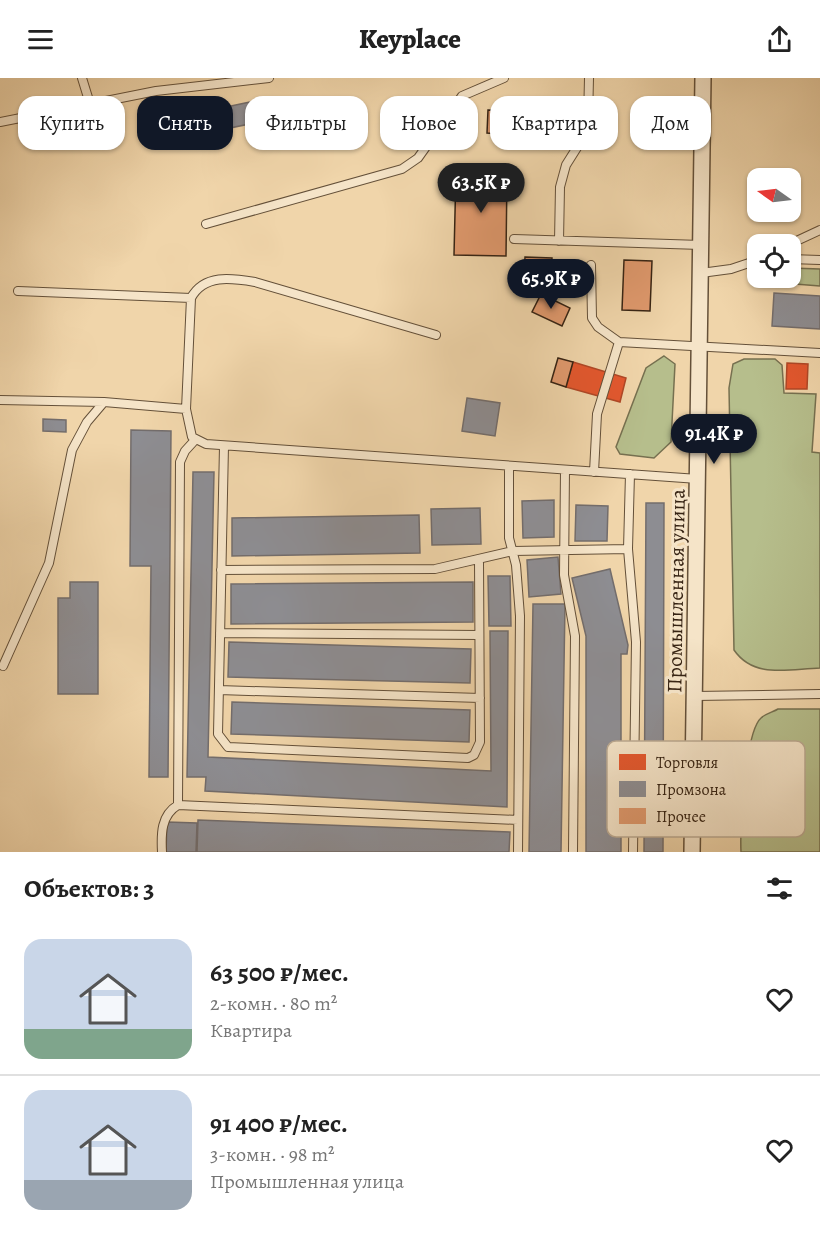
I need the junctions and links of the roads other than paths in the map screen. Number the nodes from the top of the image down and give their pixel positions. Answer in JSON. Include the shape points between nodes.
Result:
{"nodes":[{"id":1,"x":82,"y":78,"type":"edge"},
{"id":2,"x":269,"y":78,"type":"edge"},
{"id":3,"x":504,"y":78,"type":"edge"},
{"id":4,"x":589,"y":78,"type":"edge"},
{"id":5,"x":703,"y":78,"type":"edge"},
{"id":6,"x":241,"y":79,"type":"edge"},
{"id":7,"x":88,"y":96,"type":"edge"},
{"id":8,"x":125,"y":97,"type":"edge"},
{"id":9,"x":18,"y":118,"type":"edge"},
{"id":10,"x":0,"y":122,"type":"edge"},
{"id":11,"x":206,"y":224,"type":"dead end"},
{"id":12,"x":820,"y":230,"type":"edge"},
{"id":13,"x":514,"y":239,"type":"dead end"},
{"id":14,"x":801,"y":239,"type":"edge"},
{"id":15,"x":559,"y":241,"type":"junction"},
{"id":16,"x":702,"y":245,"type":"junction"},
{"id":17,"x":801,"y":259,"type":"edge"},
{"id":18,"x":820,"y":260,"type":"edge"},
{"id":19,"x":747,"y":264,"type":"edge"},
{"id":20,"x":591,"y":265,"type":"dead end"},
{"id":21,"x":701,"y":273,"type":"junction"},
{"id":22,"x":18,"y":291,"type":"dead end"},
{"id":23,"x":191,"y":298,"type":"junction"},
{"id":24,"x":436,"y":335,"type":"dead end"},
{"id":25,"x":619,"y":342,"type":"junction"},
{"id":26,"x":699,"y":346,"type":"junction"},
{"id":27,"x":820,"y":352,"type":"edge"},
{"id":28,"x":0,"y":400,"type":"edge"},
{"id":29,"x":104,"y":402,"type":"junction"},
{"id":30,"x":186,"y":409,"type":"junction"},
{"id":31,"x":195,"y":440,"type":"junction"},
{"id":32,"x":224,"y":446,"type":"junction"},
{"id":33,"x":509,"y":466,"type":"junction"},
{"id":34,"x":565,"y":470,"type":"junction"},
{"id":35,"x":594,"y":472,"type":"junction"},
{"id":36,"x":630,"y":474,"type":"junction"},
{"id":37,"x":698,"y":479,"type":"junction"},
{"id":38,"x":628,"y":549,"type":"junction"},
{"id":39,"x":563,"y":550,"type":"junction"},
{"id":40,"x":513,"y":551,"type":"junction"},
{"id":41,"x":479,"y":560,"type":"junction"},
{"id":42,"x":221,"y":570,"type":"junction"},
{"id":43,"x":220,"y":633,"type":"junction"},
{"id":44,"x":479,"y":634,"type":"junction"},
{"id":45,"x":3,"y":666,"type":"dead end"},
{"id":46,"x":219,"y":690,"type":"junction"},
{"id":47,"x":820,"y":694,"type":"edge"},
{"id":48,"x":695,"y":696,"type":"junction"},
{"id":49,"x":480,"y":698,"type":"junction"},
{"id":50,"x":635,"y":741,"type":"edge"},
{"id":51,"x":694,"y":741,"type":"edge"},
{"id":52,"x":178,"y":805,"type":"junction"},
{"id":53,"x":518,"y":820,"type":"junction"},
{"id":54,"x":633,"y":837,"type":"edge"},
{"id":55,"x":693,"y":837,"type":"edge"},
{"id":56,"x":162,"y":852,"type":"edge"},
{"id":57,"x":518,"y":852,"type":"edge"},
{"id":58,"x":573,"y":852,"type":"edge"},
{"id":59,"x":633,"y":852,"type":"edge"},
{"id":60,"x":693,"y":852,"type":"edge"}],
"edges":[{"from":1,"to":7,"type":"lane"},
{"from":2,"to":6,"type":"lane"},
{"from":3,"to":11,"type":"lane","via":[[462,96],[418,158],[402,169]]},
{"from":4,"to":15,"type":"lane","via":[[588,121],[583,138],[566,165],[560,187]]},
{"from":5,"to":16,"type":"street","name":"Промышленная улица"},
{"from":6,"to":8,"type":"lane"},
{"from":9,"to":10,"type":"lane"},
{"from":12,"to":14,"type":"lane"},
{"from":13,"to":15,"type":"lane"},
{"from":15,"to":16,"type":"lane"},
{"from":16,"to":21,"type":"street","name":"Промышленная улица"},
{"from":17,"to":18,"type":"lane"},
{"from":19,"to":21,"type":"lane"},
{"from":20,"to":25,"type":"lane","via":[[592,318]]},
{"from":21,"to":26,"type":"street","name":"Промышленная улица"},
{"from":22,"to":23,"type":"lane"},
{"from":23,"to":24,"type":"lane","via":[[204,282],[238,279]]},
{"from":23,"to":30,"type":"lane"},
{"from":25,"to":26,"type":"lane"},
{"from":25,"to":35,"type":"lane","via":[[597,414]]},
{"from":26,"to":27,"type":"lane"},
{"from":26,"to":37,"type":"street","name":"Промышленная улица"},
{"from":28,"to":29,"type":"lane"},
{"from":29,"to":30,"type":"lane"},
{"from":29,"to":45,"type":"lane","via":[[87,422],[72,450],[49,563]]},
{"from":30,"to":31,"type":"lane"},
{"from":31,"to":32,"type":"lane"},
{"from":31,"to":52,"type":"lane","via":[[180,462]]},
{"from":32,"to":33,"type":"lane"},
{"from":32,"to":42,"type":"lane"},
{"from":33,"to":34,"type":"lane"},
{"from":33,"to":40,"type":"lane","via":[[509,537]]},
{"from":34,"to":35,"type":"lane"},
{"from":34,"to":39,"type":"lane"},
{"from":35,"to":36,"type":"lane"},
{"from":36,"to":37,"type":"lane"},
{"from":36,"to":38,"type":"lane"},
{"from":37,"to":48,"type":"street","name":"Промышленная улица"},
{"from":38,"to":39,"type":"lane"},
{"from":38,"to":50,"type":"lane","via":[[636,642]]},
{"from":39,"to":40,"type":"lane"},
{"from":39,"to":58,"type":"lane","via":[[575,636]]},
{"from":40,"to":41,"type":"lane"},
{"from":40,"to":53,"type":"lane","via":[[520,616]]},
{"from":41,"to":42,"type":"lane","via":[[435,569]]},
{"from":41,"to":44,"type":"lane"},
{"from":42,"to":43,"type":"lane"},
{"from":43,"to":44,"type":"lane"},
{"from":43,"to":46,"type":"lane"},
{"from":44,"to":49,"type":"lane"},
{"from":46,"to":49,"type":"lane"},
{"from":46,"to":49,"type":"lane","via":[[218,734],[228,747],[456,757],[474,755],[478,750]]},
{"from":47,"to":48,"type":"lane"},
{"from":48,"to":51,"type":"street","name":"Промышленная улица"},
{"from":52,"to":53,"type":"lane"},
{"from":52,"to":56,"type":"lane","via":[[164,819]]},
{"from":53,"to":57,"type":"lane"},
{"from":54,"to":59,"type":"lane"},
{"from":55,"to":60,"type":"street","name":"Промышленная улица"}]}
